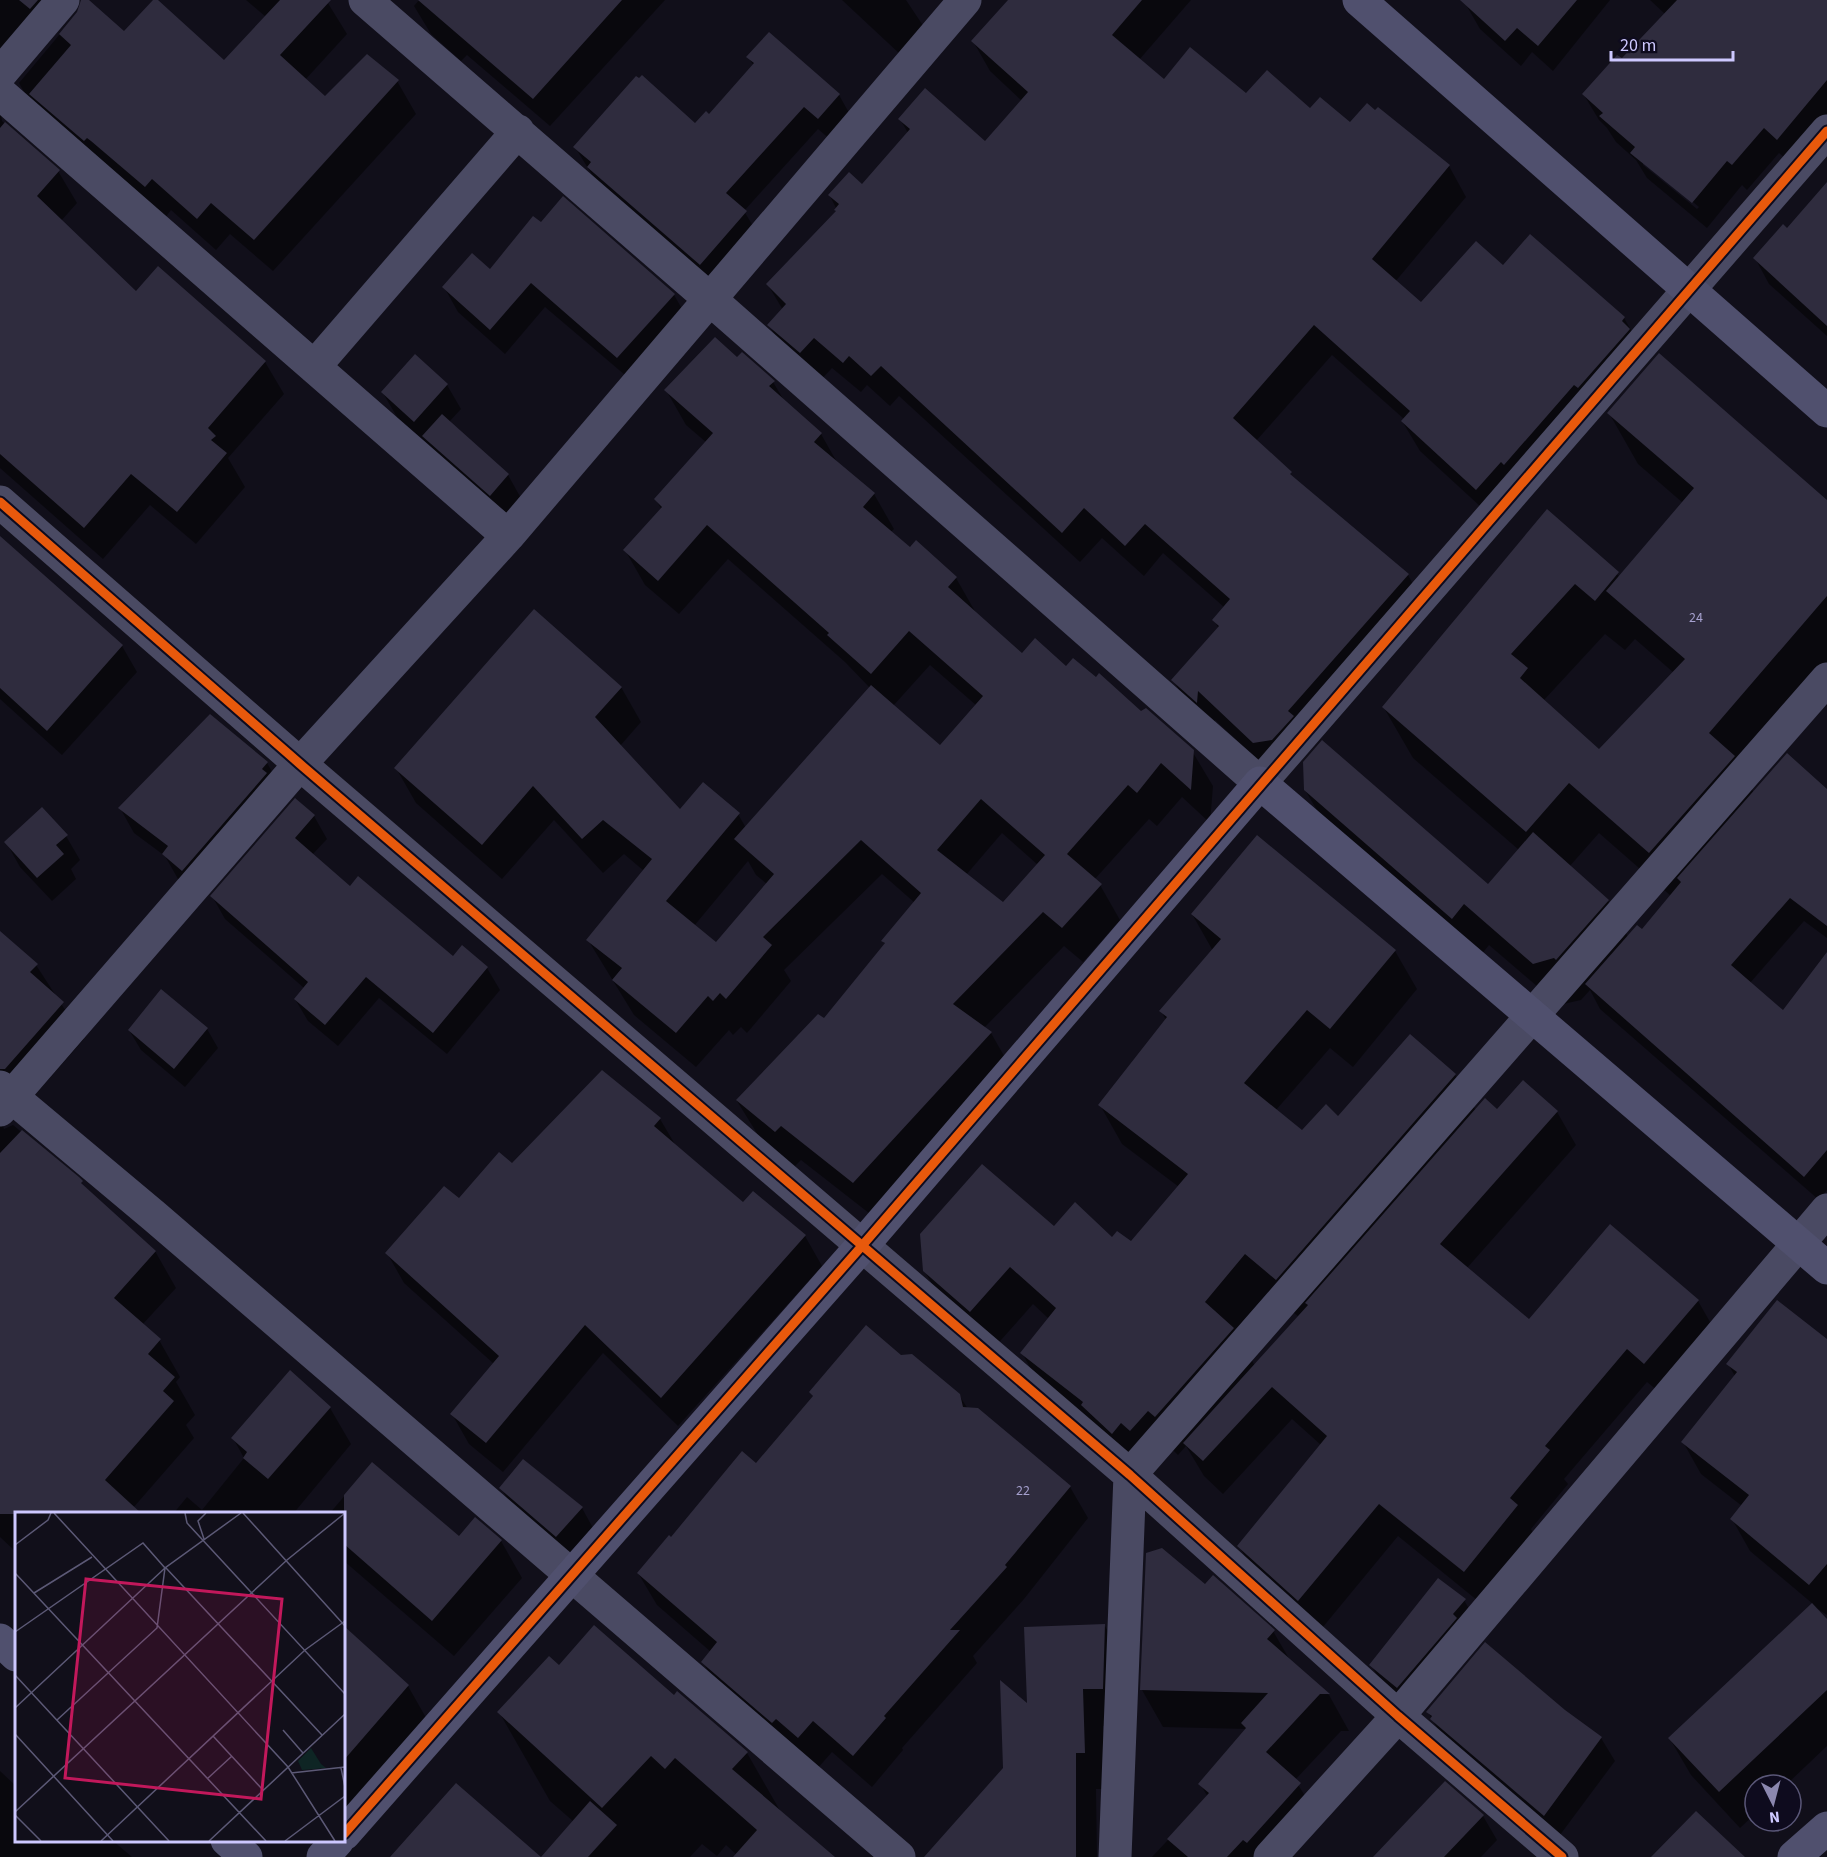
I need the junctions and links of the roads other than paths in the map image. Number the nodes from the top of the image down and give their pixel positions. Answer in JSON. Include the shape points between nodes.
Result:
{"nodes":[{"id":1,"x":63,"y":0,"type":"edge"},
{"id":2,"x":365,"y":0,"type":"edge"},
{"id":3,"x":965,"y":0,"type":"edge"},
{"id":4,"x":1359,"y":0,"type":"edge"},
{"id":5,"x":0,"y":74,"type":"edge"},
{"id":6,"x":0,"y":93,"type":"edge"},
{"id":7,"x":518,"y":131,"type":"junction"},
{"id":8,"x":1827,"y":131,"type":"edge"},
{"id":9,"x":1689,"y":290,"type":"junction"},
{"id":10,"x":711,"y":300,"type":"junction"},
{"id":11,"x":314,"y":367,"type":"junction"},
{"id":12,"x":1827,"y":411,"type":"edge"},
{"id":13,"x":0,"y":502,"type":"edge"},
{"id":14,"x":508,"y":536,"type":"junction"},
{"id":15,"x":1827,"y":679,"type":"edge"},
{"id":16,"x":300,"y":764,"type":"junction"},
{"id":17,"x":1260,"y":783,"type":"junction"},
{"id":18,"x":1530,"y":1016,"type":"junction"},
{"id":19,"x":4,"y":1098,"type":"edge"},
{"id":20,"x":1827,"y":1210,"type":"edge"},
{"id":21,"x":1799,"y":1243,"type":"junction"},
{"id":22,"x":861,"y":1247,"type":"junction"},
{"id":23,"x":1827,"y":1268,"type":"edge"},
{"id":24,"x":1130,"y":1475,"type":"junction"},
{"id":25,"x":573,"y":1576,"type":"junction"},
{"id":26,"x":0,"y":1640,"type":"edge"},
{"id":27,"x":15,"y":1654,"type":"edge"},
{"id":28,"x":1398,"y":1716,"type":"junction"},
{"id":29,"x":1827,"y":1828,"type":"edge"},
{"id":30,"x":345,"y":1833,"type":"edge"},
{"id":31,"x":229,"y":1842,"type":"edge"},
{"id":32,"x":336,"y":1842,"type":"edge"},
{"id":33,"x":246,"y":1857,"type":"edge"},
{"id":34,"x":323,"y":1857,"type":"edge"},
{"id":35,"x":899,"y":1857,"type":"edge"},
{"id":36,"x":1115,"y":1857,"type":"edge"},
{"id":37,"x":1270,"y":1857,"type":"edge"},
{"id":38,"x":1562,"y":1857,"type":"edge"},
{"id":39,"x":1794,"y":1857,"type":"edge"}],
"edges":[{"from":1,"to":5,"type":"street"},
{"from":2,"to":7,"type":"street"},
{"from":3,"to":10,"type":"street"},
{"from":4,"to":9,"type":"street"},
{"from":6,"to":11,"type":"street"},
{"from":7,"to":10,"type":"street"},
{"from":7,"to":11,"type":"street"},
{"from":8,"to":9,"type":"street"},
{"from":9,"to":12,"type":"street"},
{"from":9,"to":17,"type":"street"},
{"from":10,"to":14,"type":"street"},
{"from":10,"to":17,"type":"street"},
{"from":11,"to":14,"type":"street"},
{"from":13,"to":16,"type":"street"},
{"from":14,"to":16,"type":"street"},
{"from":15,"to":18,"type":"street"},
{"from":16,"to":19,"type":"street"},
{"from":16,"to":22,"type":"street"},
{"from":17,"to":18,"type":"street"},
{"from":17,"to":22,"type":"street"},
{"from":18,"to":21,"type":"street"},
{"from":18,"to":24,"type":"street"},
{"from":19,"to":25,"type":"street"},
{"from":20,"to":21,"type":"street"},
{"from":21,"to":23,"type":"street"},
{"from":21,"to":28,"type":"street"},
{"from":22,"to":24,"type":"street"},
{"from":22,"to":25,"type":"street"},
{"from":24,"to":28,"type":"street"},
{"from":24,"to":36,"type":"street"},
{"from":25,"to":30,"type":"street"},
{"from":25,"to":35,"type":"street"},
{"from":26,"to":27,"type":"street"},
{"from":28,"to":37,"type":"street"},
{"from":28,"to":38,"type":"street"},
{"from":29,"to":39,"type":"street"},
{"from":31,"to":33,"type":"street"},
{"from":32,"to":34,"type":"street"}]}
